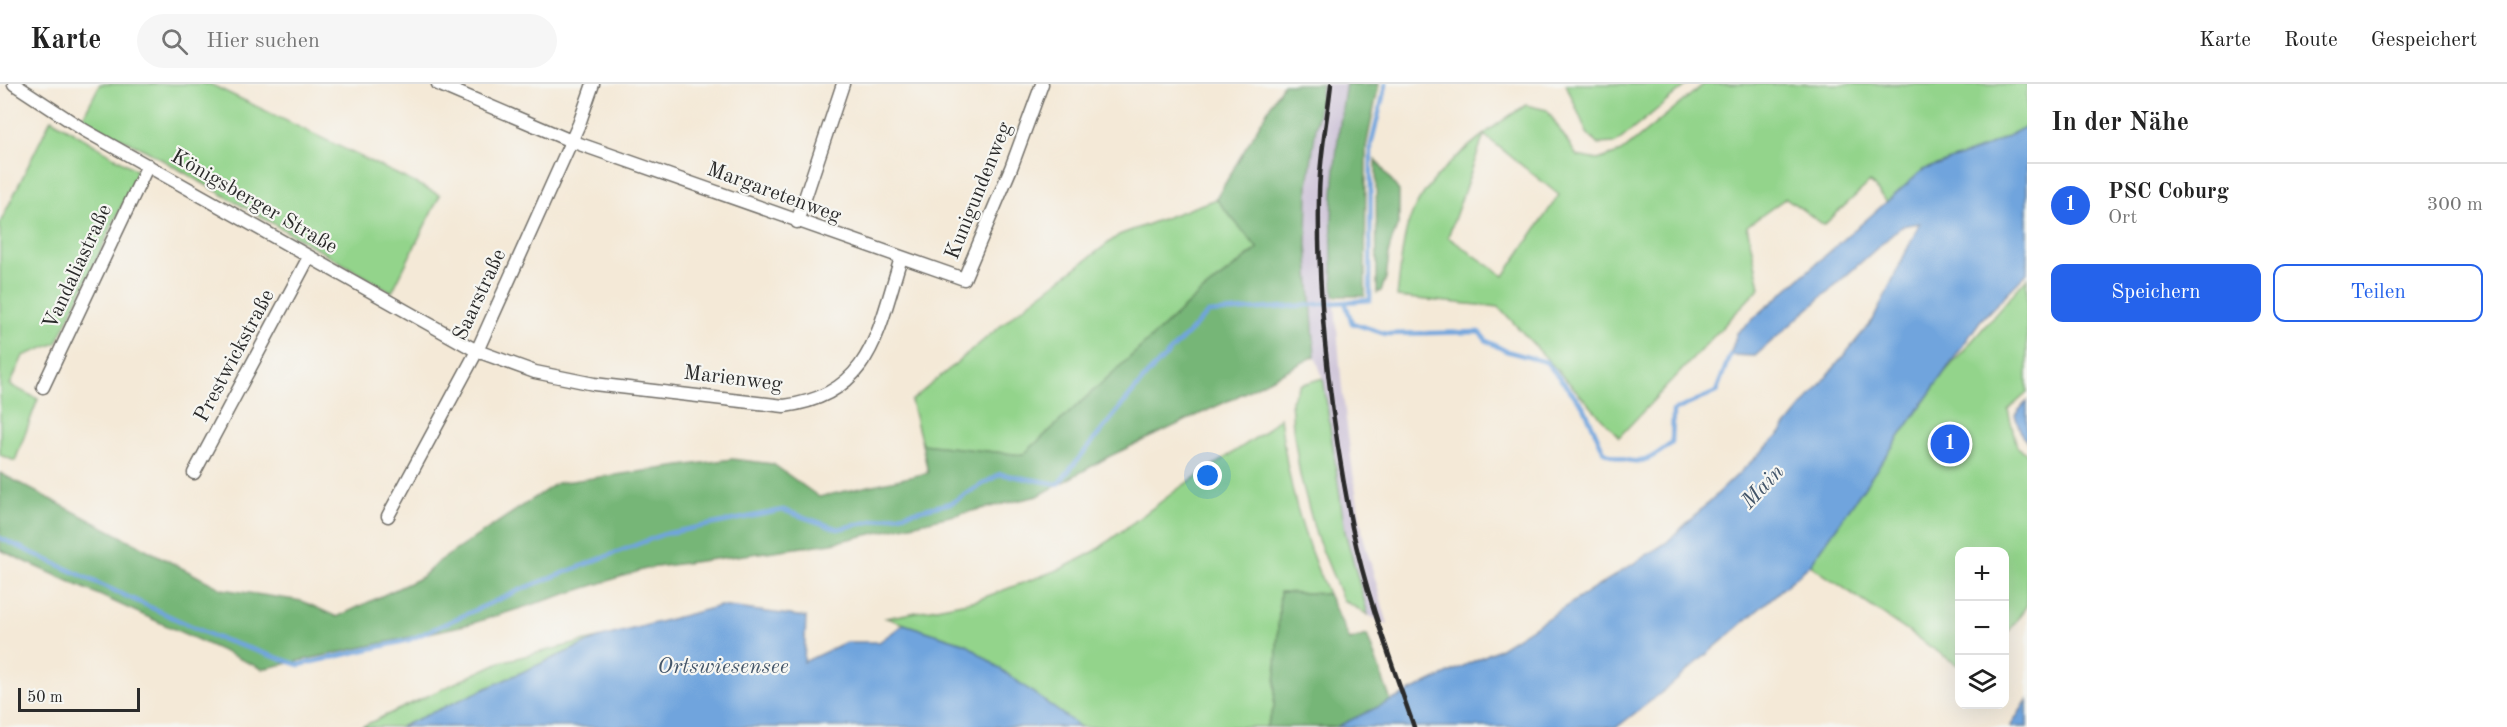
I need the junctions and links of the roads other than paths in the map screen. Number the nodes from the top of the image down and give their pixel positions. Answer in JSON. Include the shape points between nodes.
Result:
{"nodes":[{"id":1,"x":14,"y":84,"type":"edge"},
{"id":2,"x":438,"y":84,"type":"edge"},
{"id":3,"x":593,"y":84,"type":"edge"},
{"id":4,"x":843,"y":84,"type":"edge"},
{"id":5,"x":1042,"y":84,"type":"edge"},
{"id":6,"x":571,"y":141,"type":"junction"},
{"id":7,"x":148,"y":165,"type":"junction"},
{"id":8,"x":797,"y":222,"type":"junction"},
{"id":9,"x":309,"y":257,"type":"junction"},
{"id":10,"x":901,"y":258,"type":"junction"},
{"id":11,"x":964,"y":279,"type":"joint"},
{"id":12,"x":477,"y":351,"type":"junction"},
{"id":13,"x":43,"y":387,"type":"dead end"},
{"id":14,"x":194,"y":473,"type":"dead end"},
{"id":15,"x":388,"y":516,"type":"dead end"}],
"edges":[{"from":1,"to":7,"type":"street","name":"Königsberger Straße","via":[[84,130]]},
{"from":2,"to":6,"type":"street","name":"Margaretenweg"},
{"from":3,"to":6,"type":"street","name":"Saarstraße"},
{"from":4,"to":8,"type":"street"},
{"from":5,"to":11,"type":"street","name":"Kunigundenweg"},
{"from":6,"to":8,"type":"street","name":"Margaretenweg"},
{"from":6,"to":12,"type":"street","name":"Saarstraße"},
{"from":7,"to":9,"type":"street","name":"Königsberger Straße"},
{"from":7,"to":13,"type":"street","name":"Vandaliastraße"},
{"from":8,"to":10,"type":"street","name":"Margaretenweg"},
{"from":9,"to":12,"type":"street","name":"Königsberger Straße"},
{"from":9,"to":14,"type":"street","name":"Prestwickstraße"},
{"from":10,"to":11,"type":"street","name":"Margaretenweg"},
{"from":10,"to":12,"type":"street","name":"Marienweg","via":[[874,340],[859,368],[834,392],[807,403],[784,406],[594,384],[535,372]]},
{"from":12,"to":15,"type":"street","name":"Saarstraße"}]}
